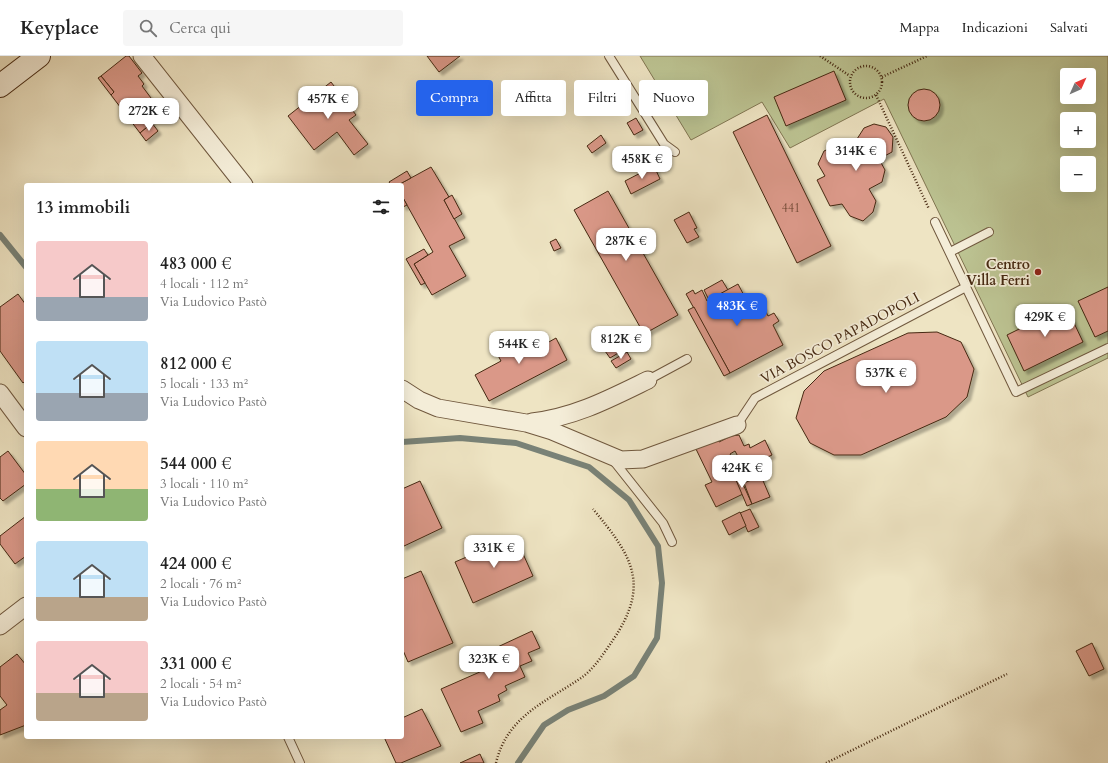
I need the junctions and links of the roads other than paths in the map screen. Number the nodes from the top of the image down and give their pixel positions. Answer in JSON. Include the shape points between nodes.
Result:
{"nodes":[{"id":1,"x":39,"y":56,"type":"edge"},
{"id":2,"x":142,"y":56,"type":"edge"},
{"id":3,"x":609,"y":56,"type":"edge"},
{"id":4,"x":0,"y":86,"type":"edge"},
{"id":5,"x":675,"y":152,"type":"dead end"},
{"id":6,"x":242,"y":183,"type":"edge"},
{"id":7,"x":935,"y":222,"type":"road end"},
{"id":8,"x":989,"y":232,"type":"dead end"},
{"id":9,"x":950,"y":252,"type":"junction"},
{"id":10,"x":966,"y":287,"type":"junction"},
{"id":11,"x":1108,"y":348,"type":"edge"},
{"id":12,"x":687,"y":358,"type":"dead end"},
{"id":13,"x":648,"y":380,"type":"joint"},
{"id":14,"x":404,"y":390,"type":"edge"},
{"id":15,"x":0,"y":393,"type":"edge"},
{"id":16,"x":526,"y":423,"type":"junction"},
{"id":17,"x":24,"y":425,"type":"edge"},
{"id":18,"x":737,"y":425,"type":"joint"},
{"id":19,"x":609,"y":454,"type":"junction"},
{"id":20,"x":672,"y":542,"type":"dead end"},
{"id":21,"x":24,"y":608,"type":"edge"},
{"id":22,"x":0,"y":626,"type":"edge"},
{"id":23,"x":289,"y":739,"type":"edge"},
{"id":24,"x":300,"y":763,"type":"edge"}],
"edges":[{"from":1,"to":4,"type":"main road"},
{"from":2,"to":6,"type":"street"},
{"from":3,"to":5,"type":"lane","via":[[664,144]]},
{"from":7,"to":9,"type":"lane"},
{"from":8,"to":9,"type":"lane"},
{"from":9,"to":10,"type":"lane"},
{"from":10,"to":11,"type":"lane","via":[[1016,392]]},
{"from":10,"to":18,"type":"lane","name":"VIA BOSCO PAPADOPOLI","via":[[755,398]]},
{"from":12,"to":13,"type":"lane"},
{"from":13,"to":16,"type":"street","via":[[582,411],[554,420]]},
{"from":14,"to":16,"type":"street","via":[[438,408]]},
{"from":15,"to":17,"type":"street"},
{"from":16,"to":19,"type":"street"},
{"from":18,"to":19,"type":"street","via":[[643,459],[621,460]]},
{"from":19,"to":20,"type":"lane","via":[[663,523]]},
{"from":21,"to":22,"type":"street"},
{"from":23,"to":24,"type":"lane"}]}
